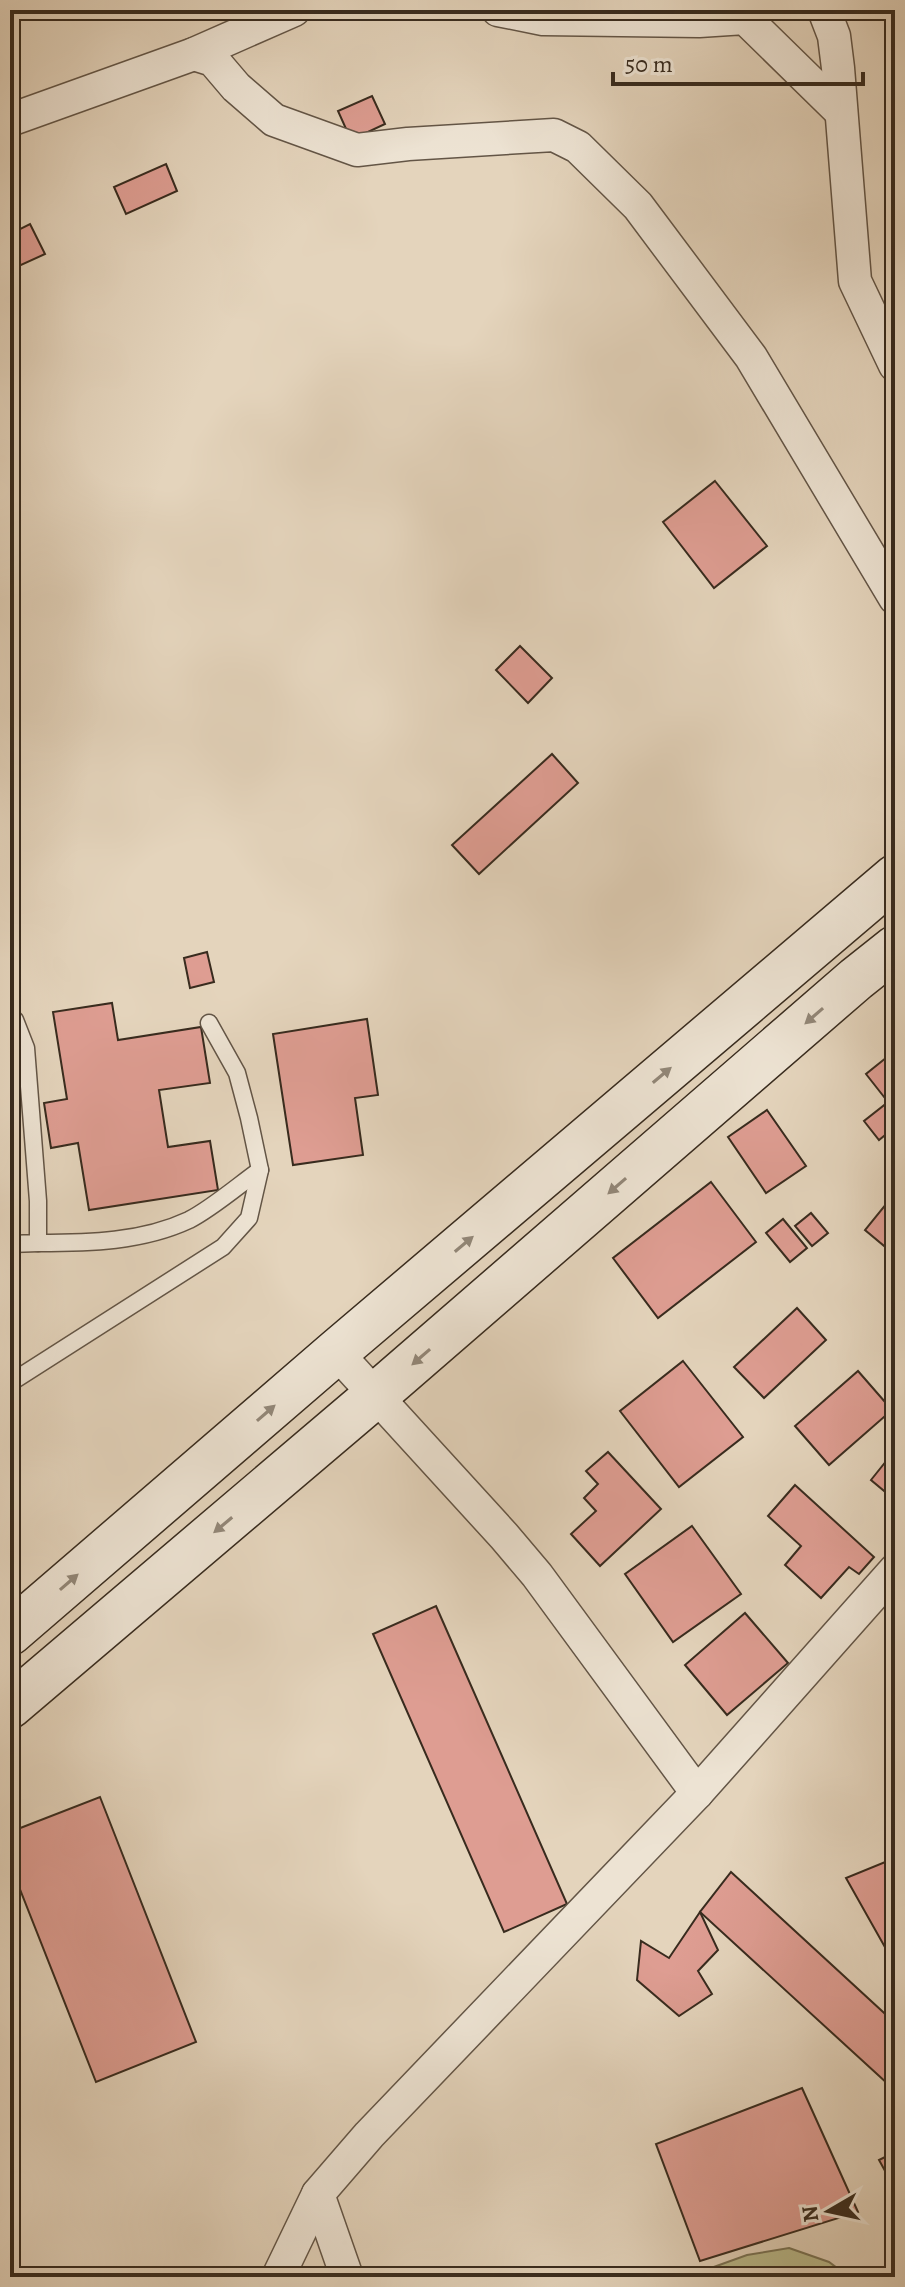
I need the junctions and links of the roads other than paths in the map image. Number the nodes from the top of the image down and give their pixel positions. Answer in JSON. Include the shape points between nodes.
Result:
{"nodes":[{"id":1,"x":294,"y":10,"type":"edge"},
{"id":2,"x":498,"y":10,"type":"edge"},
{"id":3,"x":824,"y":10,"type":"edge"},
{"id":4,"x":194,"y":54,"type":"junction"},
{"id":5,"x":841,"y":112,"type":"junction"},
{"id":6,"x":10,"y":120,"type":"edge"},
{"id":7,"x":895,"y":365,"type":"edge"},
{"id":8,"x":895,"y":598,"type":"edge"},
{"id":9,"x":895,"y":877,"type":"edge"},
{"id":10,"x":823,"y":937,"type":"junction"},
{"id":11,"x":895,"y":948,"type":"edge"},
{"id":12,"x":856,"y":979,"type":"junction"},
{"id":13,"x":10,"y":1016,"type":"edge"},
{"id":14,"x":209,"y":1023,"type":"dead end"},
{"id":15,"x":260,"y":1170,"type":"junction"},
{"id":16,"x":38,"y":1243,"type":"junction"},
{"id":17,"x":10,"y":1244,"type":"edge"},
{"id":18,"x":336,"y":1352,"type":"junction"},
{"id":19,"x":10,"y":1383,"type":"edge"},
{"id":20,"x":376,"y":1395,"type":"junction"},
{"id":21,"x":895,"y":1570,"type":"edge"},
{"id":22,"x":10,"y":1633,"type":"edge"},
{"id":23,"x":10,"y":1706,"type":"edge"},
{"id":24,"x":697,"y":1793,"type":"junction"},
{"id":25,"x":318,"y":2194,"type":"junction"},
{"id":26,"x":278,"y":2277,"type":"edge"},
{"id":27,"x":347,"y":2277,"type":"edge"}],
"edges":[{"from":1,"to":4,"type":"street"},
{"from":2,"to":5,"type":"street","via":[[543,19],[745,18]]},
{"from":3,"to":5,"type":"street","via":[[834,36]]},
{"from":4,"to":6,"type":"street"},
{"from":4,"to":8,"type":"street","via":[[213,60],[274,120],[357,150],[554,135],[578,147],[638,206],[751,357]]},
{"from":5,"to":7,"type":"street","via":[[855,281]]},
{"from":9,"to":10,"type":"street"},
{"from":10,"to":12,"type":"street"},
{"from":18,"to":10,"type":"street","one_way":true},
{"from":11,"to":12,"type":"street"},
{"from":12,"to":20,"type":"street","one_way":true},
{"from":13,"to":16,"type":"lane","via":[[26,1048]]},
{"from":14,"to":15,"type":"lane","via":[[237,1073]]},
{"from":15,"to":16,"type":"lane","via":[[190,1219],[148,1235]]},
{"from":15,"to":19,"type":"lane","via":[[249,1218],[223,1247]]},
{"from":16,"to":17,"type":"lane"},
{"from":18,"to":20,"type":"street"},
{"from":22,"to":18,"type":"street","one_way":true},
{"from":20,"to":23,"type":"street","one_way":true},
{"from":20,"to":24,"type":"street","via":[[537,1575]]},
{"from":21,"to":24,"type":"street"},
{"from":24,"to":25,"type":"street"},
{"from":25,"to":26,"type":"street"},
{"from":25,"to":27,"type":"street"}]}
